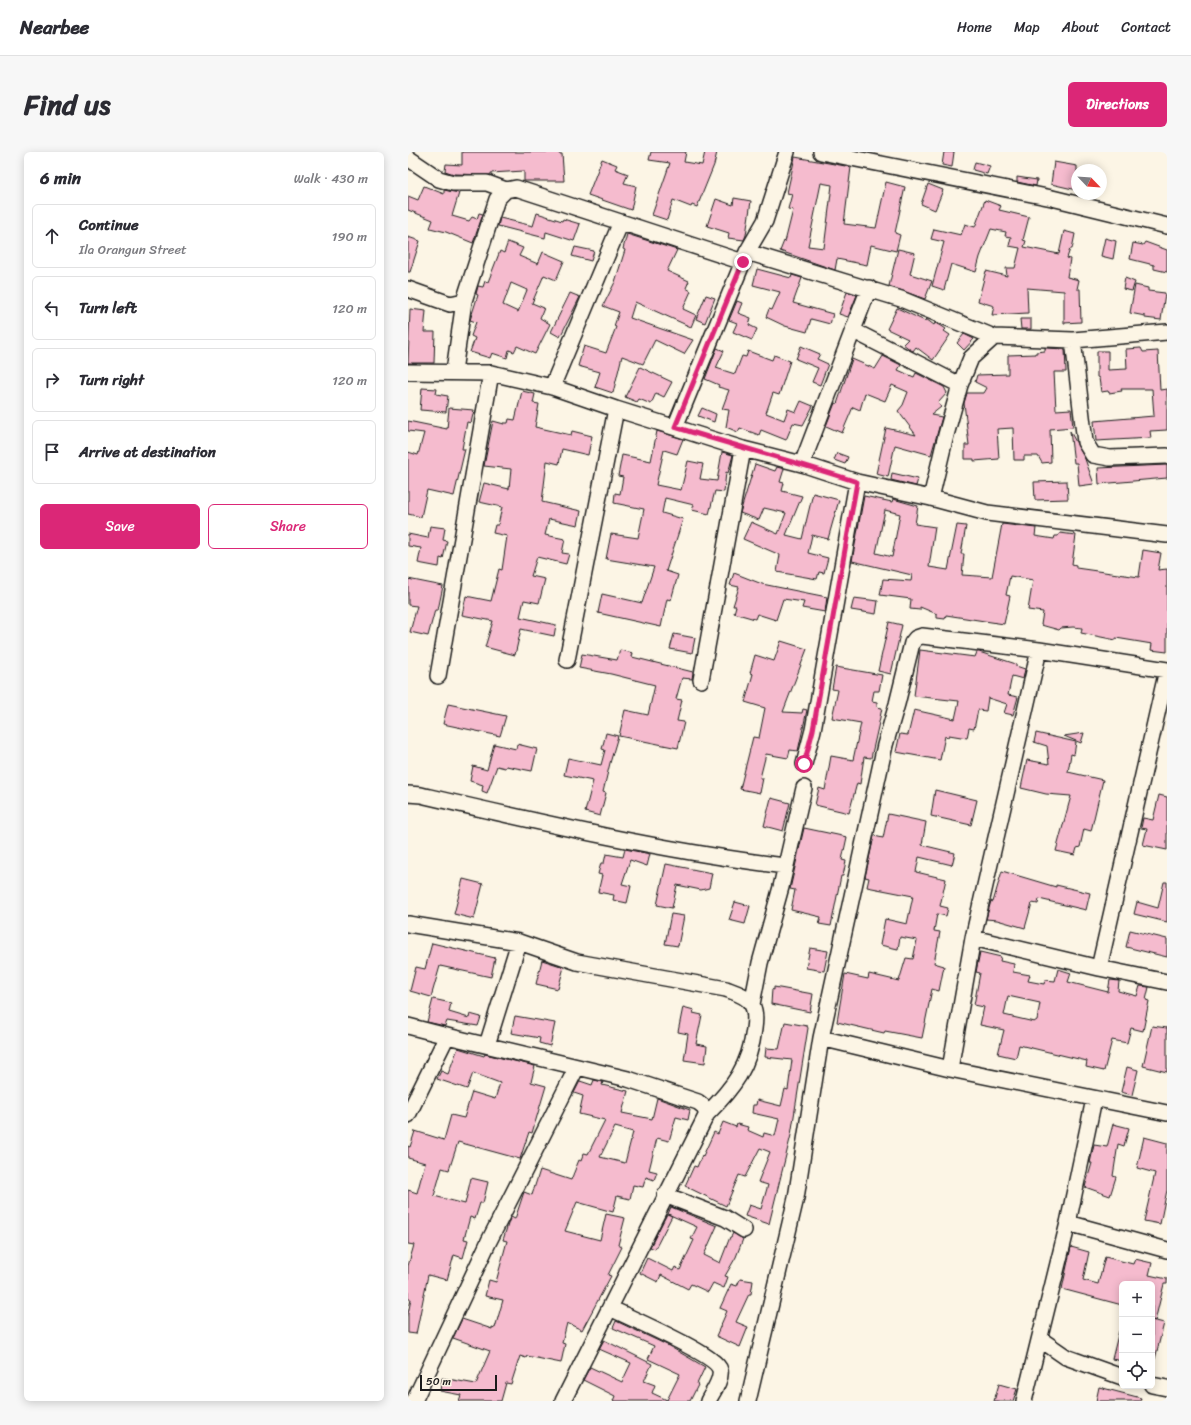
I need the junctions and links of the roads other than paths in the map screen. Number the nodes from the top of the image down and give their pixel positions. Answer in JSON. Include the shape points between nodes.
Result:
{"nodes":[{"id":1,"x":787,"y":152,"type":"edge"},
{"id":2,"x":821,"y":152,"type":"edge"},
{"id":3,"x":408,"y":158,"type":"edge"},
{"id":4,"x":506,"y":190,"type":"junction"},
{"id":5,"x":621,"y":222,"type":"junction"},
{"id":6,"x":1167,"y":226,"type":"edge"},
{"id":7,"x":745,"y":257,"type":"junction"},
{"id":8,"x":869,"y":288,"type":"junction"},
{"id":9,"x":408,"y":289,"type":"edge"},
{"id":10,"x":464,"y":301,"type":"junction"},
{"id":11,"x":854,"y":331,"type":"junction"},
{"id":12,"x":1167,"y":332,"type":"edge"},
{"id":13,"x":994,"y":337,"type":"junction"},
{"id":14,"x":1073,"y":340,"type":"junction"},
{"id":15,"x":408,"y":372,"type":"edge"},
{"id":16,"x":454,"y":372,"type":"junction"},
{"id":17,"x":491,"y":373,"type":"junction"},
{"id":18,"x":960,"y":385,"type":"junction"},
{"id":19,"x":552,"y":387,"type":"junction"},
{"id":20,"x":616,"y":409,"type":"junction"},
{"id":21,"x":675,"y":427,"type":"junction"},
{"id":22,"x":743,"y":449,"type":"junction"},
{"id":23,"x":1167,"y":456,"type":"edge"},
{"id":24,"x":802,"y":464,"type":"junction"},
{"id":25,"x":857,"y":482,"type":"junction"},
{"id":26,"x":931,"y":498,"type":"junction"},
{"id":27,"x":1167,"y":535,"type":"edge"},
{"id":28,"x":1039,"y":650,"type":"junction"},
{"id":29,"x":567,"y":660,"type":"dead end"},
{"id":30,"x":1167,"y":670,"type":"edge"},
{"id":31,"x":438,"y":676,"type":"dead end"},
{"id":32,"x":701,"y":680,"type":"dead end"},
{"id":33,"x":804,"y":764,"type":"dead end"},
{"id":34,"x":804,"y":788,"type":"dead end"},
{"id":35,"x":408,"y":794,"type":"edge"},
{"id":36,"x":785,"y":866,"type":"junction"},
{"id":37,"x":408,"y":924,"type":"edge"},
{"id":38,"x":973,"y":938,"type":"junction"},
{"id":39,"x":519,"y":942,"type":"junction"},
{"id":40,"x":1099,"y":968,"type":"junction"},
{"id":41,"x":1167,"y":982,"type":"edge"},
{"id":42,"x":752,"y":1004,"type":"junction"},
{"id":43,"x":408,"y":1026,"type":"edge"},
{"id":44,"x":447,"y":1036,"type":"junction"},
{"id":45,"x":821,"y":1038,"type":"junction"},
{"id":46,"x":487,"y":1045,"type":"junction"},
{"id":47,"x":577,"y":1067,"type":"junction"},
{"id":48,"x":950,"y":1068,"type":"junction"},
{"id":49,"x":1094,"y":1099,"type":"junction"},
{"id":50,"x":1167,"y":1113,"type":"edge"},
{"id":51,"x":707,"y":1114,"type":"junction"},
{"id":52,"x":408,"y":1115,"type":"edge"},
{"id":53,"x":665,"y":1195,"type":"junction"},
{"id":54,"x":1068,"y":1223,"type":"junction"},
{"id":55,"x":744,"y":1230,"type":"dead end"},
{"id":56,"x":1167,"y":1250,"type":"edge"},
{"id":57,"x":610,"y":1308,"type":"junction"},
{"id":58,"x":1040,"y":1339,"type":"junction"},
{"id":59,"x":1119,"y":1376,"type":"edge"},
{"id":60,"x":1155,"y":1386,"type":"edge"},
{"id":61,"x":1167,"y":1388,"type":"edge"},
{"id":62,"x":414,"y":1401,"type":"edge"},
{"id":63,"x":563,"y":1401,"type":"edge"},
{"id":64,"x":708,"y":1401,"type":"edge"},
{"id":65,"x":748,"y":1401,"type":"edge"},
{"id":66,"x":1024,"y":1401,"type":"edge"}],
"edges":[{"from":1,"to":7,"type":"street","via":[[765,221]]},
{"from":2,"to":6,"type":"street","via":[[1052,198]]},
{"from":3,"to":4,"type":"street","via":[[439,179],[453,183],[487,184]]},
{"from":4,"to":5,"type":"street","via":[[516,188]]},
{"from":4,"to":10,"type":"street","via":[[497,199]]},
{"from":5,"to":7,"type":"street"},
{"from":5,"to":19,"type":"street"},
{"from":7,"to":8,"type":"street"},
{"from":7,"to":21,"type":"street"},
{"from":8,"to":11,"type":"street"},
{"from":8,"to":13,"type":"street"},
{"from":9,"to":10,"type":"street","via":[[450,304]]},
{"from":10,"to":16,"type":"street"},
{"from":11,"to":18,"type":"street"},
{"from":11,"to":24,"type":"street"},
{"from":12,"to":14,"type":"street"},
{"from":13,"to":14,"type":"street"},
{"from":13,"to":18,"type":"street","via":[[971,358]]},
{"from":14,"to":23,"type":"street","via":[[1085,442],[1093,455],[1110,458]]},
{"from":15,"to":16,"type":"street"},
{"from":16,"to":17,"type":"street"},
{"from":17,"to":19,"type":"street"},
{"from":17,"to":31,"type":"street"},
{"from":18,"to":26,"type":"street"},
{"from":19,"to":20,"type":"street"},
{"from":20,"to":21,"type":"street"},
{"from":20,"to":29,"type":"street"},
{"from":21,"to":22,"type":"street"},
{"from":22,"to":24,"type":"street"},
{"from":22,"to":32,"type":"street"},
{"from":24,"to":25,"type":"street"},
{"from":25,"to":26,"type":"street"},
{"from":25,"to":33,"type":"street","via":[[813,730]]},
{"from":26,"to":27,"type":"street","via":[[986,513]]},
{"from":28,"to":30,"type":"street"},
{"from":28,"to":38,"type":"street"},
{"from":28,"to":45,"type":"street","via":[[922,636],[912,643],[885,745]]},
{"from":30,"to":40,"type":"street"},
{"from":34,"to":36,"type":"street"},
{"from":35,"to":36,"type":"street","via":[[715,857]]},
{"from":36,"to":42,"type":"street"},
{"from":37,"to":39,"type":"street"},
{"from":38,"to":40,"type":"street"},
{"from":38,"to":48,"type":"street"},
{"from":39,"to":42,"type":"street","via":[[577,962],[726,989],[743,996]]},
{"from":39,"to":46,"type":"street"},
{"from":40,"to":41,"type":"street"},
{"from":42,"to":51,"type":"street","via":[[755,1019],[752,1047],[745,1067]]},
{"from":43,"to":44,"type":"street"},
{"from":44,"to":46,"type":"street"},
{"from":44,"to":52,"type":"street"},
{"from":45,"to":48,"type":"street"},
{"from":45,"to":65,"type":"street","via":[[796,1198]]},
{"from":46,"to":47,"type":"street"},
{"from":47,"to":51,"type":"street","via":[[628,1079],[698,1102]]},
{"from":47,"to":62,"type":"street","via":[[489,1241]]},
{"from":48,"to":49,"type":"street"},
{"from":49,"to":50,"type":"street"},
{"from":49,"to":54,"type":"street"},
{"from":51,"to":53,"type":"street"},
{"from":53,"to":55,"type":"street","via":[[725,1218]]},
{"from":53,"to":57,"type":"street"},
{"from":54,"to":56,"type":"street"},
{"from":54,"to":58,"type":"street"},
{"from":57,"to":63,"type":"street"},
{"from":57,"to":64,"type":"street","via":[[715,1361],[721,1376]]},
{"from":58,"to":59,"type":"street","via":[[1066,1357]]},
{"from":58,"to":66,"type":"street"},
{"from":60,"to":61,"type":"street"}]}
